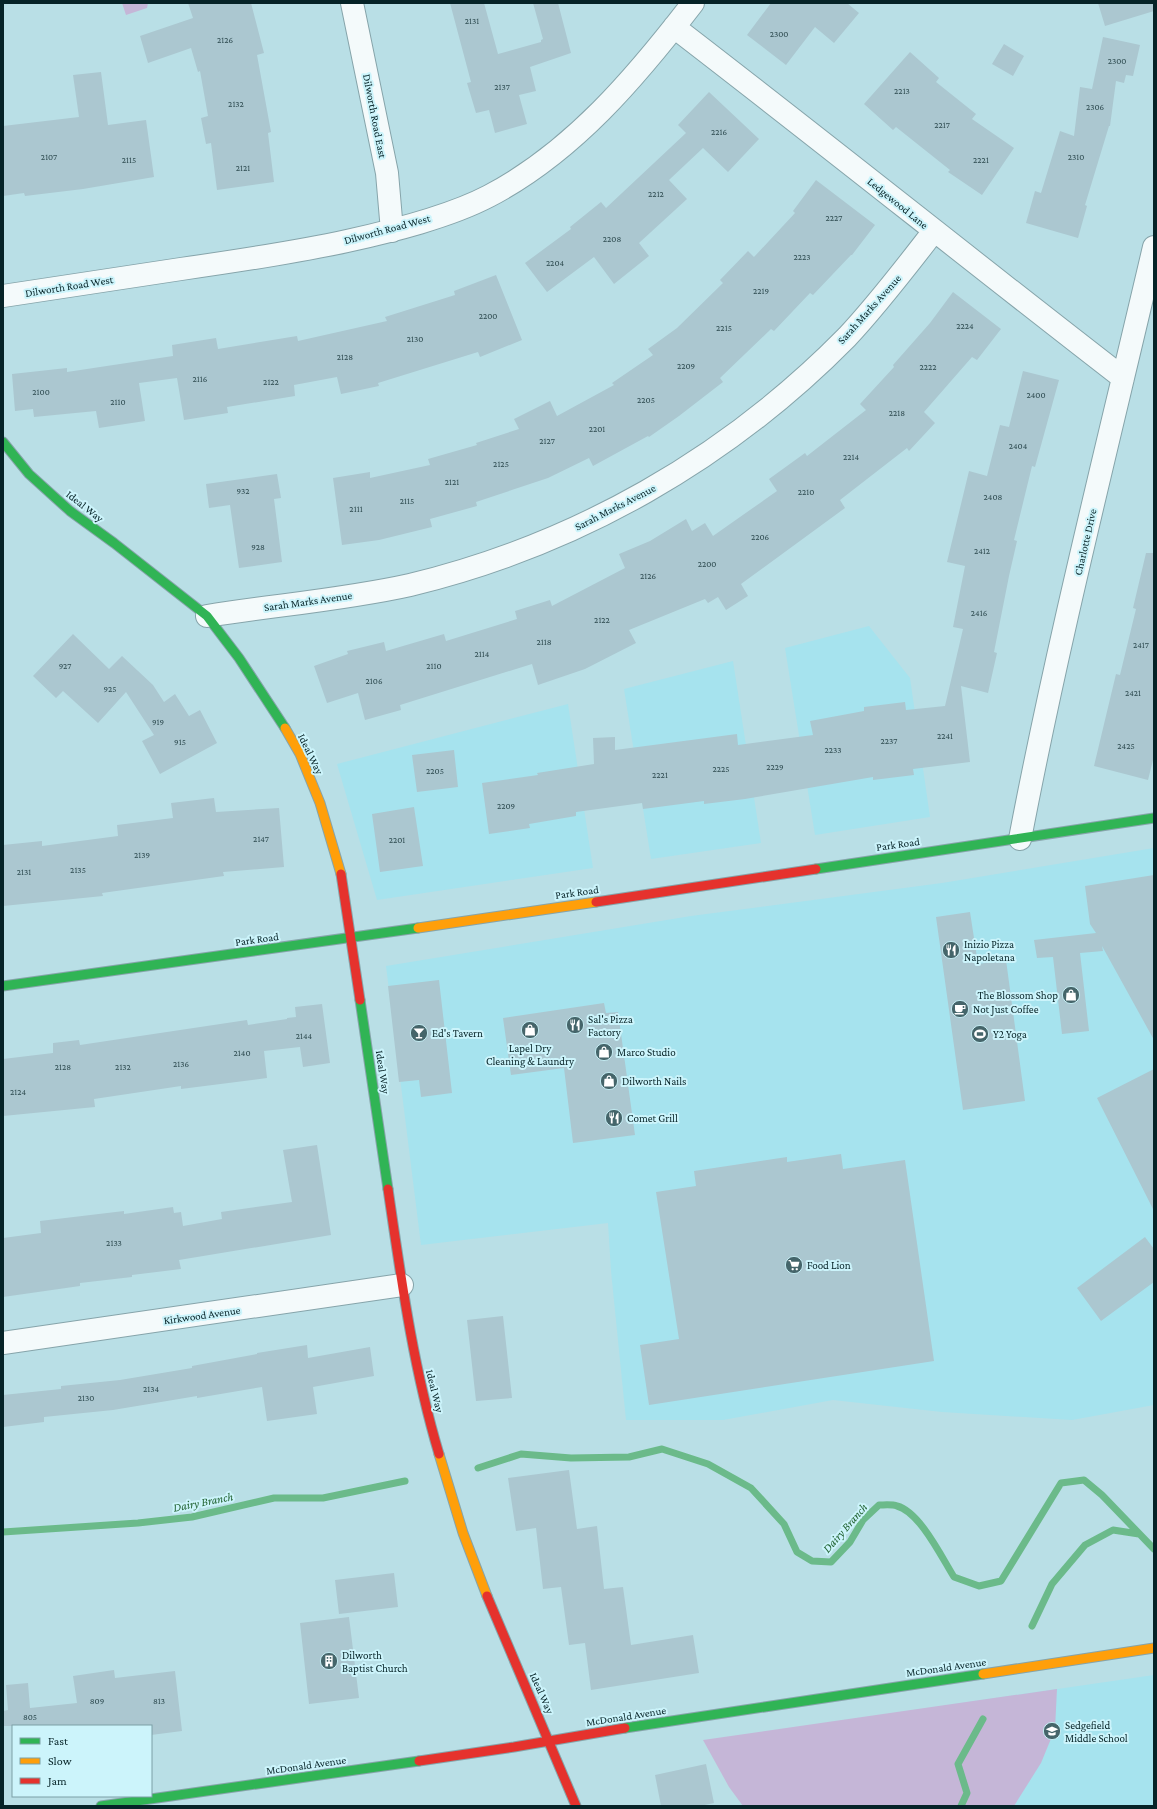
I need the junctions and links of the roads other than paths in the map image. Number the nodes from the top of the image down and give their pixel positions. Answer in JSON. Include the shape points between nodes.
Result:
{"nodes":[{"id":1,"x":352,"y":3,"type":"edge"},
{"id":2,"x":693,"y":3,"type":"edge"},
{"id":3,"x":674,"y":27,"type":"junction"},
{"id":4,"x":392,"y":230,"type":"junction"},
{"id":5,"x":934,"y":231,"type":"junction"},
{"id":6,"x":1154,"y":247,"type":"edge"},
{"id":7,"x":3,"y":296,"type":"edge"},
{"id":8,"x":1123,"y":378,"type":"junction"},
{"id":9,"x":3,"y":442,"type":"edge"},
{"id":10,"x":207,"y":616,"type":"junction"},
{"id":11,"x":1154,"y":818,"type":"edge"},
{"id":12,"x":1020,"y":838,"type":"junction"},
{"id":13,"x":351,"y":938,"type":"junction"},
{"id":14,"x":3,"y":986,"type":"edge"},
{"id":15,"x":402,"y":1285,"type":"junction"},
{"id":16,"x":3,"y":1343,"type":"edge"},
{"id":17,"x":1154,"y":1648,"type":"edge"},
{"id":18,"x":549,"y":1740,"type":"junction"},
{"id":19,"x":101,"y":1806,"type":"edge"},
{"id":20,"x":576,"y":1806,"type":"edge"}],
"edges":[{"from":1,"to":4,"type":"street","name":"Dilworth Road East","via":[[388,182]]},
{"from":2,"to":3,"type":"street","name":"Dilworth Road West"},
{"from":3,"to":4,"type":"street","name":"Dilworth Road West","via":[[579,132],[532,169],[489,196]]},
{"from":3,"to":5,"type":"street","name":"Ledgewood Lane"},
{"from":4,"to":7,"type":"street","name":"Dilworth Road West","via":[[296,252]]},
{"from":5,"to":8,"type":"street","name":"Ledgewood Lane"},
{"from":5,"to":10,"type":"street","name":"Sarah Marks Avenue","via":[[847,336],[793,388],[730,438],[630,502],[525,550],[449,575],[327,600]]},
{"from":6,"to":8,"type":"street","name":"Charlotte Drive"},
{"from":8,"to":12,"type":"street","name":"Charlotte Drive"},
{"from":9,"to":10,"type":"street","name":"Ideal Way","via":[[29,474],[70,511]]},
{"from":10,"to":13,"type":"street","name":"Ideal Way","via":[[239,658],[300,754],[320,803],[340,870]]},
{"from":11,"to":12,"type":"street","name":"Park Road"},
{"from":12,"to":13,"type":"street","name":"Park Road"},
{"from":13,"to":14,"type":"street","name":"Park Road"},
{"from":13,"to":15,"type":"street","name":"Ideal Way"},
{"from":15,"to":16,"type":"street","name":"Kirkwood Avenue"},
{"from":15,"to":18,"type":"street","name":"Ideal Way","via":[[428,1416],[463,1533],[495,1619]]},
{"from":17,"to":18,"type":"street","name":"McDonald Avenue"},
{"from":18,"to":19,"type":"street","name":"McDonald Avenue","via":[[251,1786]]},
{"from":18,"to":20,"type":"street","name":"Ideal Way"}]}
